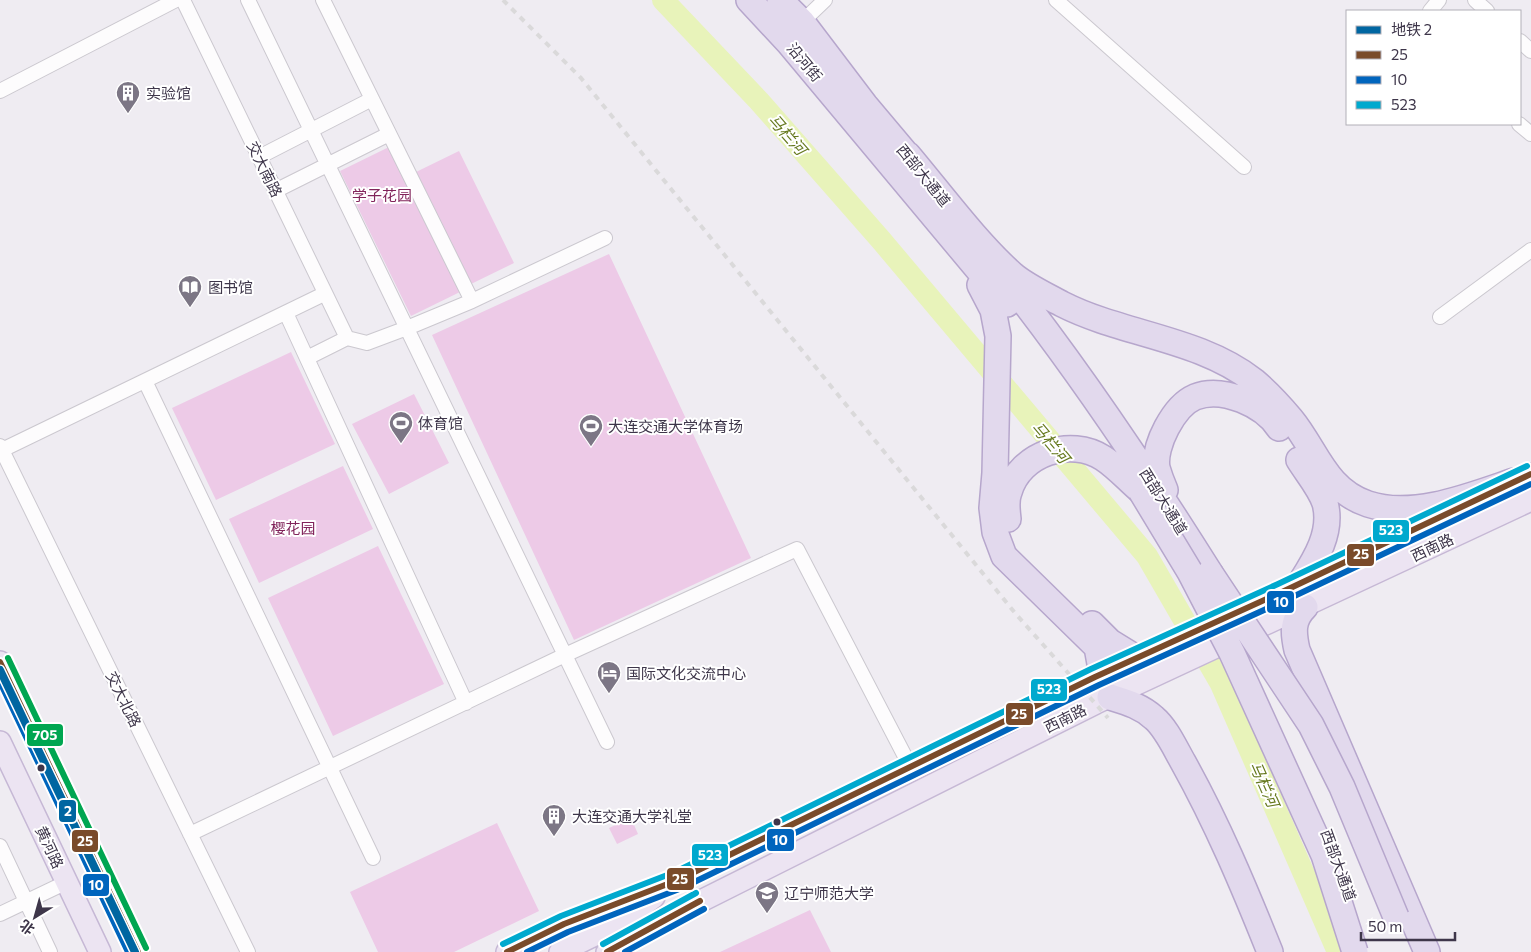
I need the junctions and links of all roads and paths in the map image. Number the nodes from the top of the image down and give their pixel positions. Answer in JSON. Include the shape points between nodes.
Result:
{"nodes":[{"id":1,"x":176,"y":0,"type":"edge"},
{"id":2,"x":184,"y":0,"type":"edge"},
{"id":3,"x":248,"y":0,"type":"edge"},
{"id":4,"x":324,"y":0,"type":"edge"},
{"id":5,"x":749,"y":0,"type":"edge"},
{"id":6,"x":780,"y":0,"type":"edge"},
{"id":7,"x":825,"y":0,"type":"edge"},
{"id":8,"x":1056,"y":0,"type":"edge"},
{"id":9,"x":1439,"y":0,"type":"edge"},
{"id":10,"x":1475,"y":0,"type":"edge"},
{"id":11,"x":1431,"y":10,"type":"edge"},
{"id":12,"x":1486,"y":10,"type":"edge"},
{"id":13,"x":802,"y":22,"type":"junction"},
{"id":14,"x":1521,"y":42,"type":"edge"},
{"id":15,"x":1531,"y":51,"type":"edge"},
{"id":16,"x":0,"y":91,"type":"edge"},
{"id":17,"x":372,"y":99,"type":"junction"},
{"id":18,"x":861,"y":115,"type":"junction"},
{"id":19,"x":1520,"y":125,"type":"edge"},
{"id":20,"x":311,"y":130,"type":"junction"},
{"id":21,"x":390,"y":134,"type":"junction"},
{"id":22,"x":1531,"y":134,"type":"edge"},
{"id":23,"x":908,"y":156,"type":"junction"},
{"id":24,"x":259,"y":157,"type":"junction"},
{"id":25,"x":328,"y":164,"type":"junction"},
{"id":26,"x":1244,"y":167,"type":"dead end"},
{"id":27,"x":908,"y":184,"type":"junction"},
{"id":28,"x":275,"y":191,"type":"junction"},
{"id":29,"x":605,"y":238,"type":"dead end"},
{"id":30,"x":1531,"y":250,"type":"edge"},
{"id":31,"x":324,"y":294,"type":"junction"},
{"id":32,"x":472,"y":301,"type":"junction"},
{"id":33,"x":286,"y":313,"type":"junction"},
{"id":34,"x":1440,"y":317,"type":"dead end"},
{"id":35,"x":407,"y":328,"type":"junction"},
{"id":36,"x":347,"y":338,"type":"junction"},
{"id":37,"x":306,"y":358,"type":"junction"},
{"id":38,"x":145,"y":381,"type":"junction"},
{"id":39,"x":1,"y":448,"type":"edge"},
{"id":40,"x":1523,"y":477,"type":"edge"},
{"id":41,"x":1141,"y":491,"type":"junction"},
{"id":42,"x":1531,"y":500,"type":"edge"},
{"id":43,"x":1178,"y":522,"type":"junction"},
{"id":44,"x":1210,"y":573,"type":"junction"},
{"id":45,"x":1301,"y":582,"type":"junction"},
{"id":46,"x":1305,"y":607,"type":"junction"},
{"id":47,"x":565,"y":655,"type":"junction"},
{"id":48,"x":1140,"y":656,"type":"junction"},
{"id":49,"x":0,"y":662,"type":"edge"},
{"id":50,"x":1095,"y":677,"type":"junction"},
{"id":51,"x":1110,"y":697,"type":"junction"},
{"id":52,"x":466,"y":702,"type":"junction"},
{"id":53,"x":0,"y":742,"type":"edge"},
{"id":54,"x":606,"y":742,"type":"dead end"},
{"id":55,"x":910,"y":766,"type":"junction"},
{"id":56,"x":330,"y":768,"type":"junction"},
{"id":57,"x":190,"y":834,"type":"junction"},
{"id":58,"x":0,"y":846,"type":"edge"},
{"id":59,"x":373,"y":858,"type":"dead end"},
{"id":60,"x":678,"y":880,"type":"junction"},
{"id":61,"x":66,"y":882,"type":"junction"},
{"id":62,"x":28,"y":901,"type":"junction"},
{"id":63,"x":688,"y":907,"type":"junction"},
{"id":64,"x":0,"y":914,"type":"edge"},
{"id":65,"x":617,"y":924,"type":"junction"},
{"id":66,"x":568,"y":948,"type":"edge"},
{"id":67,"x":50,"y":952,"type":"edge"},
{"id":68,"x":100,"y":952,"type":"edge"},
{"id":69,"x":138,"y":952,"type":"edge"},
{"id":70,"x":248,"y":952,"type":"edge"},
{"id":71,"x":507,"y":952,"type":"edge"},
{"id":72,"x":607,"y":952,"type":"edge"},
{"id":73,"x":1270,"y":952,"type":"edge"},
{"id":74,"x":1355,"y":952,"type":"edge"},
{"id":75,"x":1369,"y":952,"type":"edge"},
{"id":76,"x":1410,"y":952,"type":"edge"},
{"id":77,"x":1427,"y":952,"type":"edge"}],
"edges":[{"from":1,"to":16,"type":"street"},
{"from":2,"to":24,"type":"street","name":"交大南路"},
{"from":3,"to":20,"type":"street"},
{"from":4,"to":17,"type":"street"},
{"from":5,"to":18,"type":"highway","name":"沿河街"},
{"from":6,"to":13,"type":"highway","name":"沿河街"},
{"from":7,"to":13,"type":"street"},
{"from":8,"to":26,"type":"street"},
{"from":9,"to":11,"type":"street"},
{"from":10,"to":12,"type":"street"},
{"from":13,"to":18,"type":"highway","name":"沿河街"},
{"from":14,"to":15,"type":"street"},
{"from":17,"to":20,"type":"street"},
{"from":17,"to":21,"type":"street"},
{"from":18,"to":23,"type":"highway","name":"西部大通道"},
{"from":18,"to":27,"type":"highway","name":"西部大通道"},
{"from":19,"to":22,"type":"street"},
{"from":20,"to":24,"type":"street"},
{"from":20,"to":25,"type":"street"},
{"from":21,"to":25,"type":"street"},
{"from":21,"to":32,"type":"street"},
{"from":23,"to":40,"type":"highway","via":[[1014,276],[1063,304],[1224,360],[1255,382],[1292,420],[1318,463],[1341,489],[1365,503],[1385,509],[1412,509],[1467,497]]},
{"from":23,"to":43,"type":"highway","name":"西部大通道","via":[[1049,333],[1141,463]]},
{"from":24,"to":28,"type":"street","name":"交大南路"},
{"from":25,"to":28,"type":"street"},
{"from":25,"to":35,"type":"street"},
{"from":27,"to":41,"type":"highway","name":"西部大通道","via":[[1038,341]]},
{"from":27,"to":50,"type":"highway","via":[[983,289],[993,310],[998,336],[992,508],[995,532],[1004,556],[1097,647],[1101,668]]},
{"from":28,"to":31,"type":"street","name":"交大南路"},
{"from":29,"to":32,"type":"street"},
{"from":30,"to":34,"type":"street"},
{"from":31,"to":33,"type":"street"},
{"from":31,"to":36,"type":"street","name":"交大南路"},
{"from":32,"to":35,"type":"street"},
{"from":33,"to":37,"type":"street"},
{"from":33,"to":38,"type":"street"},
{"from":35,"to":36,"type":"street","via":[[367,343]]},
{"from":35,"to":47,"type":"street"},
{"from":36,"to":37,"type":"street"},
{"from":37,"to":52,"type":"street"},
{"from":38,"to":39,"type":"street"},
{"from":38,"to":56,"type":"street"},
{"from":39,"to":57,"type":"street","name":"交大北路"},
{"from":40,"to":45,"type":"main road","name":"西南路"},
{"from":41,"to":48,"type":"highway","via":[[1103,458],[1078,448],[1063,448],[1044,453],[1029,463],[1015,478],[1008,493],[1009,524],[1014,542],[1110,642]]},
{"from":41,"to":74,"type":"highway","name":"西部大通道","bridge":true,"via":[[1190,572],[1232,653],[1324,855]]},
{"from":42,"to":46,"type":"main road","name":"西南路"},
{"from":43,"to":44,"type":"highway","name":"西部大通道"},
{"from":43,"to":45,"type":"highway","via":[[1157,466],[1161,440],[1177,411],[1194,398],[1214,394],[1261,409],[1278,425],[1325,503],[1327,524],[1319,553]]},
{"from":44,"to":75,"type":"highway","name":"西部大通道","bridge":true,"via":[[1336,850]]},
{"from":44,"to":76,"type":"highway","bridge":true,"via":[[1311,725],[1342,787]]},
{"from":45,"to":48,"type":"main road","name":"西南路","bridge":true},
{"from":46,"to":51,"type":"main road","name":"西南路","bridge":true},
{"from":46,"to":77,"type":"highway","via":[[1294,623],[1297,650]]},
{"from":47,"to":52,"type":"street"},
{"from":47,"to":54,"type":"street"},
{"from":47,"to":55,"type":"street","via":[[797,549]]},
{"from":48,"to":50,"type":"main road","name":"西南路"},
{"from":49,"to":69,"type":"main road"},
{"from":50,"to":55,"type":"main road","name":"西南路"},
{"from":51,"to":63,"type":"main road","name":"西南路"},
{"from":51,"to":73,"type":"highway","via":[[1141,708],[1156,719],[1172,744],[1201,795],[1241,879]]},
{"from":52,"to":56,"type":"street"},
{"from":53,"to":61,"type":"main road","name":"黄河路"},
{"from":55,"to":60,"type":"main road","name":"西南路"},
{"from":56,"to":57,"type":"street"},
{"from":56,"to":59,"type":"street"},
{"from":57,"to":70,"type":"street","name":"交大北路"},
{"from":58,"to":62,"type":"street"},
{"from":60,"to":65,"type":"main road"},
{"from":60,"to":71,"type":"main road","name":"西南路","via":[[564,924]]},
{"from":61,"to":62,"type":"street"},
{"from":61,"to":68,"type":"main road","name":"黄河路"},
{"from":62,"to":64,"type":"street"},
{"from":62,"to":67,"type":"street"},
{"from":63,"to":65,"type":"main road"},
{"from":63,"to":72,"type":"main road","name":"西南路"},
{"from":65,"to":66,"type":"main road"}]}
